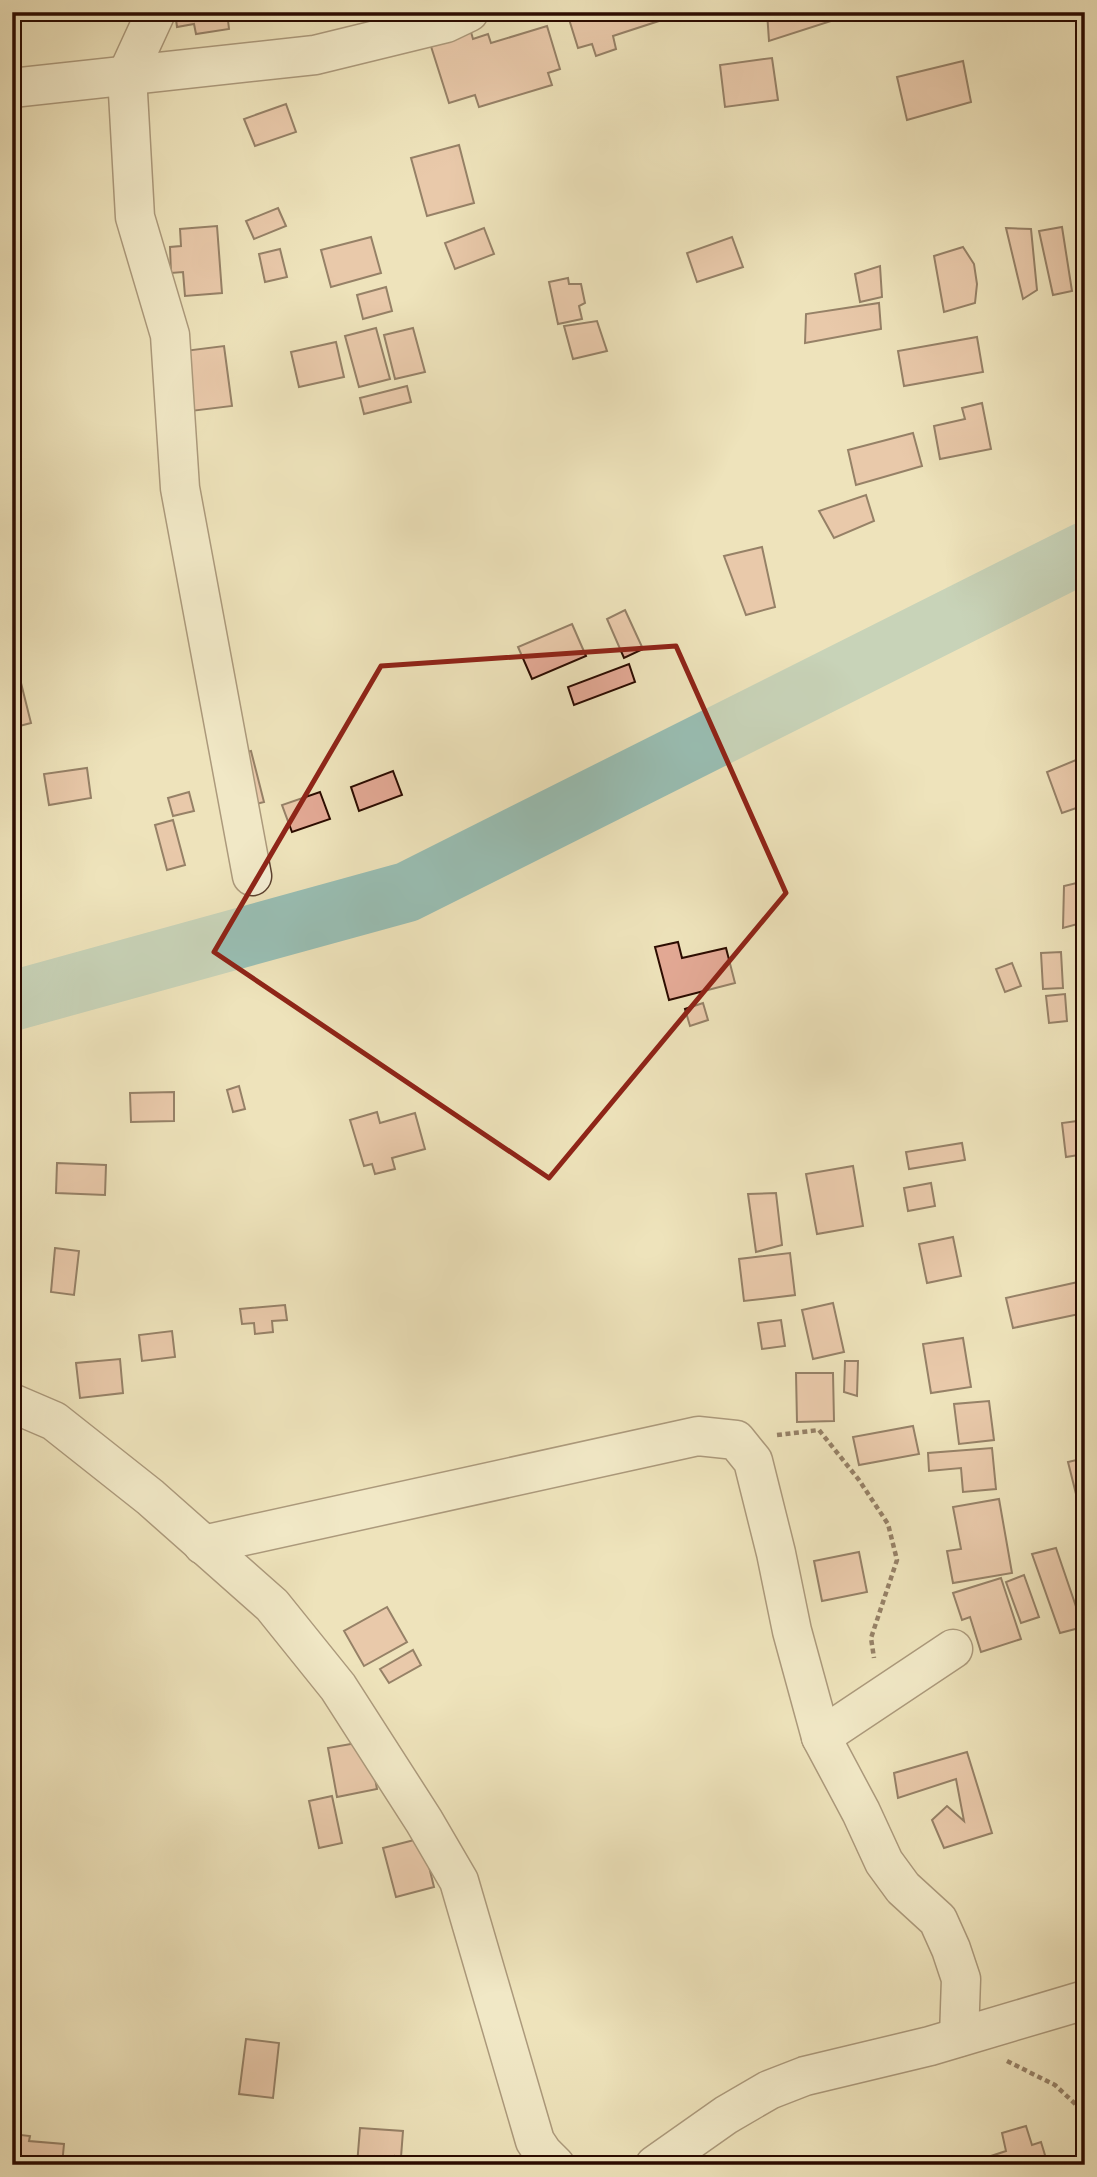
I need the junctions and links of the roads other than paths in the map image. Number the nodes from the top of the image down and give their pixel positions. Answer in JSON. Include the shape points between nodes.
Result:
{"nodes":[{"id":1,"x":156,"y":12,"type":"edge"},
{"id":2,"x":469,"y":12,"type":"edge"},
{"id":3,"x":127,"y":75,"type":"junction"},
{"id":4,"x":12,"y":88,"type":"edge"},
{"id":5,"x":252,"y":876,"type":"dead end"},
{"id":6,"x":13,"y":1408,"type":"edge"},
{"id":7,"x":204,"y":1545,"type":"junction"},
{"id":8,"x":953,"y":1649,"type":"dead end"},
{"id":9,"x":821,"y":1737,"type":"junction"},
{"id":10,"x":1085,"y":2000,"type":"edge"},
{"id":11,"x":960,"y":2037,"type":"junction"},
{"id":12,"x":555,"y":2165,"type":"edge"},
{"id":13,"x":654,"y":2165,"type":"edge"}],
"edges":[{"from":1,"to":3,"type":"street"},
{"from":2,"to":3,"type":"street","via":[[446,23],[315,55]]},
{"from":3,"to":4,"type":"street"},
{"from":3,"to":5,"type":"street","via":[[135,217],[170,335],[180,488]]},
{"from":6,"to":7,"type":"street","via":[[54,1421]]},
{"from":7,"to":9,"type":"street","via":[[698,1436],[736,1440],[753,1461]]},
{"from":7,"to":12,"type":"street","via":[[272,1605],[338,1688],[459,1881],[535,2141]]},
{"from":8,"to":9,"type":"street"},
{"from":9,"to":11,"type":"street","via":[[884,1861],[902,1888],[938,1920],[961,1979]]},
{"from":10,"to":11,"type":"street"},
{"from":11,"to":13,"type":"street","via":[[806,2076],[769,2090]]}]}
